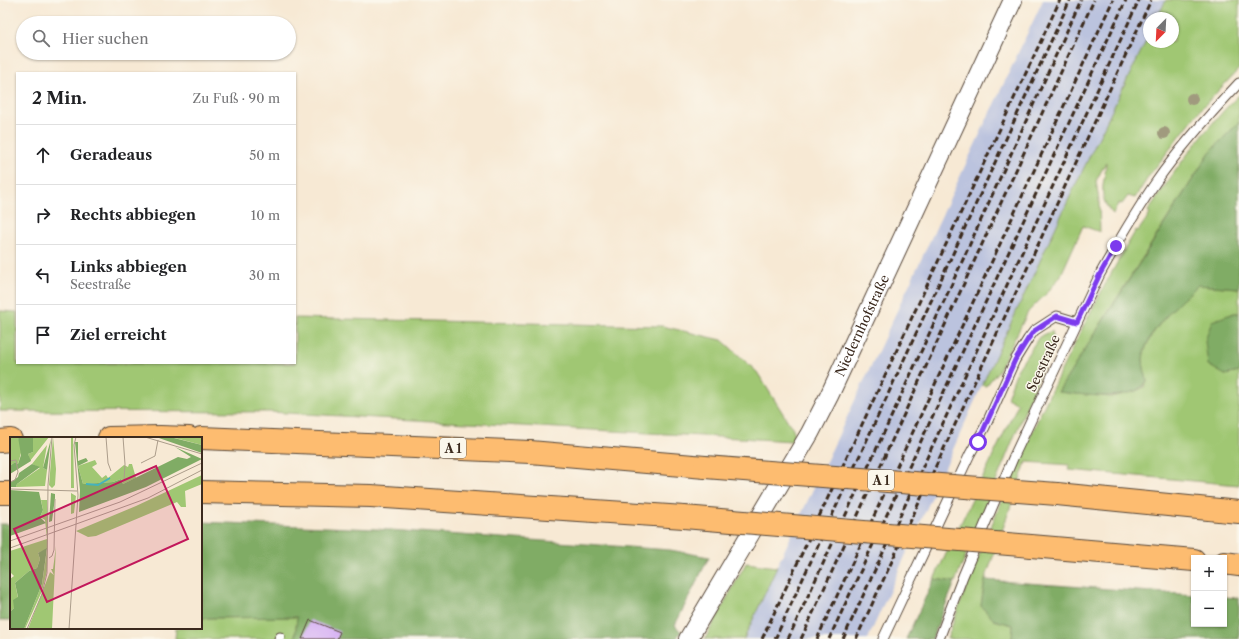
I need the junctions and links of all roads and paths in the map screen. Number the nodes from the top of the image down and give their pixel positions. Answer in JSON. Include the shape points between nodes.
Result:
{"nodes":[{"id":1,"x":1013,"y":0,"type":"edge"},
{"id":2,"x":1239,"y":83,"type":"edge"},
{"id":3,"x":1077,"y":322,"type":"junction"},
{"id":4,"x":202,"y":438,"type":"edge"},
{"id":5,"x":10,"y":440,"type":"edge"},
{"id":6,"x":0,"y":441,"type":"edge"},
{"id":7,"x":202,"y":492,"type":"edge"},
{"id":8,"x":1239,"y":512,"type":"edge"},
{"id":9,"x":1191,"y":560,"type":"edge"},
{"id":10,"x":1227,"y":563,"type":"edge"},
{"id":11,"x":1239,"y":564,"type":"edge"},
{"id":12,"x":688,"y":639,"type":"edge"},
{"id":13,"x":883,"y":639,"type":"edge"},
{"id":14,"x":939,"y":639,"type":"edge"}],
"edges":[{"from":1,"to":12,"type":"street","name":"Niedernhofstraße","via":[[826,402]]},
{"from":2,"to":3,"type":"lane","name":"Seestraße","via":[[1192,134],[1156,181],[1100,274]]},
{"from":3,"to":13,"type":"lane","via":[[1057,316],[1034,331],[1015,360]]},
{"from":3,"to":14,"type":"lane","name":"Seestraße","via":[[1014,456]]},
{"from":4,"to":8,"type":"highway","number":"A 1","bridge":true,"via":[[530,452],[1057,494]]},
{"from":5,"to":6,"type":"highway"},
{"from":7,"to":9,"type":"highway","bridge":true,"via":[[372,496],[684,517]]},
{"from":10,"to":11,"type":"highway"}]}
